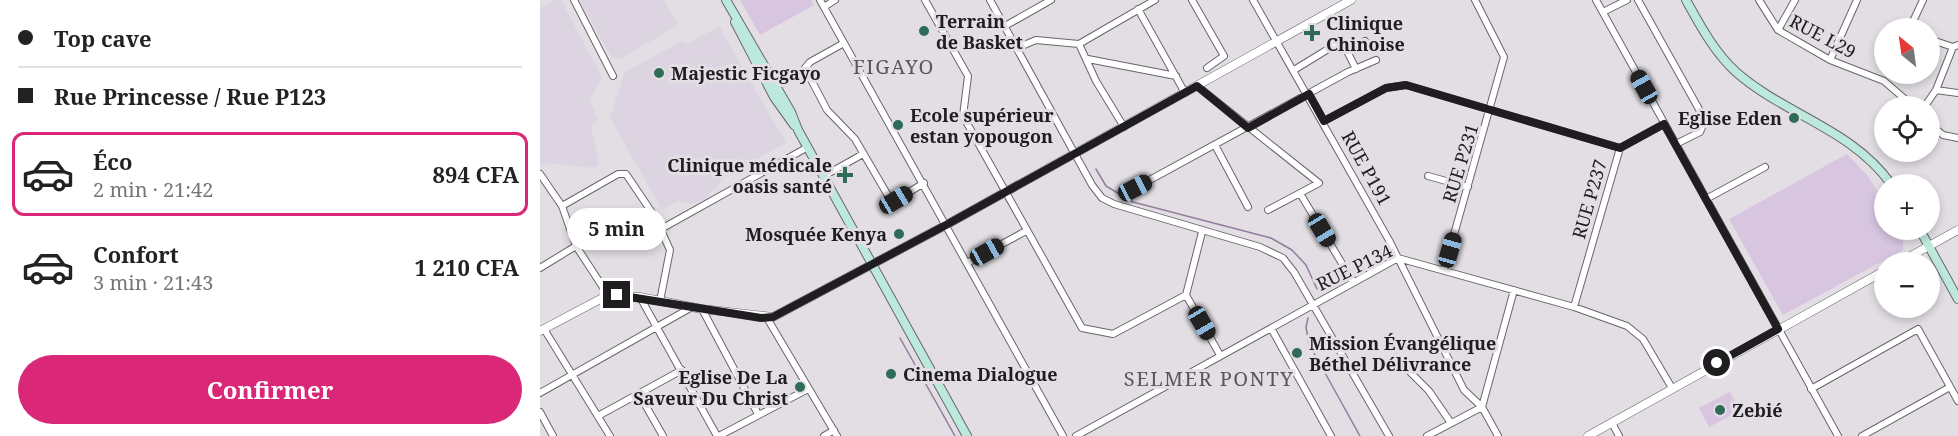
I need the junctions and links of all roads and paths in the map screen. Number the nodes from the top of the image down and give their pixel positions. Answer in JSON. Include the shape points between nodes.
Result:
{"nodes":[{"id":1,"x":574,"y":0,"type":"edge"},
{"id":2,"x":725,"y":0,"type":"edge"},
{"id":3,"x":835,"y":0,"type":"edge"},
{"id":4,"x":925,"y":0,"type":"edge"},
{"id":5,"x":990,"y":0,"type":"edge"},
{"id":6,"x":1051,"y":0,"type":"edge"},
{"id":7,"x":1155,"y":0,"type":"edge"},
{"id":8,"x":1192,"y":0,"type":"edge"},
{"id":9,"x":1253,"y":0,"type":"edge"},
{"id":10,"x":1351,"y":0,"type":"edge"},
{"id":11,"x":1475,"y":0,"type":"edge"},
{"id":12,"x":1596,"y":0,"type":"edge"},
{"id":13,"x":1627,"y":0,"type":"edge"},
{"id":14,"x":1638,"y":0,"type":"edge"},
{"id":15,"x":1686,"y":0,"type":"edge"},
{"id":16,"x":1759,"y":0,"type":"edge"},
{"id":17,"x":1795,"y":0,"type":"edge"},
{"id":18,"x":1857,"y":0,"type":"edge"},
{"id":19,"x":1923,"y":0,"type":"edge"},
{"id":20,"x":822,"y":3,"type":"edge"},
{"id":21,"x":1138,"y":9,"type":"junction"},
{"id":22,"x":1603,"y":12,"type":"junction"},
{"id":23,"x":1915,"y":18,"type":"edge"},
{"id":24,"x":1005,"y":26,"type":"junction"},
{"id":25,"x":1778,"y":30,"type":"junction"},
{"id":26,"x":1365,"y":41,"type":"dead end"},
{"id":27,"x":1277,"y":42,"type":"junction"},
{"id":28,"x":1940,"y":42,"type":"edge"},
{"id":29,"x":844,"y":43,"type":"junction"},
{"id":30,"x":1079,"y":44,"type":"junction"},
{"id":31,"x":1955,"y":46,"type":"edge"},
{"id":32,"x":1017,"y":48,"type":"junction"},
{"id":33,"x":1346,"y":49,"type":"junction"},
{"id":34,"x":1088,"y":59,"type":"junction"},
{"id":35,"x":1376,"y":60,"type":"dead end"},
{"id":36,"x":1830,"y":60,"type":"junction"},
{"id":37,"x":1207,"y":68,"type":"dead end"},
{"id":38,"x":1356,"y":69,"type":"junction"},
{"id":39,"x":1294,"y":70,"type":"junction"},
{"id":40,"x":613,"y":76,"type":"dead end"},
{"id":41,"x":1176,"y":76,"type":"junction"},
{"id":42,"x":1874,"y":77,"type":"edge"},
{"id":43,"x":1887,"y":84,"type":"edge"},
{"id":44,"x":1197,"y":86,"type":"junction"},
{"id":45,"x":1936,"y":90,"type":"junction"},
{"id":46,"x":1185,"y":93,"type":"junction"},
{"id":47,"x":1958,"y":93,"type":"edge"},
{"id":48,"x":1309,"y":94,"type":"junction"},
{"id":49,"x":1901,"y":96,"type":"edge"},
{"id":50,"x":1932,"y":96,"type":"edge"},
{"id":51,"x":1491,"y":110,"type":"junction"},
{"id":52,"x":1324,"y":121,"type":"junction"},
{"id":53,"x":1664,"y":124,"type":"junction"},
{"id":54,"x":1124,"y":127,"type":"junction"},
{"id":55,"x":1248,"y":128,"type":"junction"},
{"id":56,"x":1940,"y":132,"type":"edge"},
{"id":57,"x":1958,"y":138,"type":"edge"},
{"id":58,"x":1676,"y":144,"type":"junction"},
{"id":59,"x":1215,"y":145,"type":"junction"},
{"id":60,"x":808,"y":147,"type":"junction"},
{"id":61,"x":1620,"y":148,"type":"junction"},
{"id":62,"x":863,"y":154,"type":"junction"},
{"id":63,"x":1075,"y":154,"type":"junction"},
{"id":64,"x":1766,"y":167,"type":"dead end"},
{"id":65,"x":540,"y":174,"type":"edge"},
{"id":66,"x":1882,"y":174,"type":"edge"},
{"id":67,"x":824,"y":176,"type":"junction"},
{"id":68,"x":1428,"y":176,"type":"dead end"},
{"id":69,"x":924,"y":183,"type":"junction"},
{"id":70,"x":1468,"y":187,"type":"junction"},
{"id":71,"x":1135,"y":188,"type":"dead end"},
{"id":72,"x":1005,"y":193,"type":"junction"},
{"id":73,"x":1301,"y":195,"type":"junction"},
{"id":74,"x":1706,"y":199,"type":"junction"},
{"id":75,"x":562,"y":206,"type":"junction"},
{"id":76,"x":1248,"y":207,"type":"dead end"},
{"id":77,"x":1268,"y":210,"type":"dead end"},
{"id":78,"x":946,"y":225,"type":"junction"},
{"id":79,"x":661,"y":229,"type":"junction"},
{"id":80,"x":1958,"y":230,"type":"edge"},
{"id":81,"x":1026,"y":231,"type":"junction"},
{"id":82,"x":1202,"y":232,"type":"junction"},
{"id":83,"x":1926,"y":240,"type":"edge"},
{"id":84,"x":576,"y":246,"type":"junction"},
{"id":85,"x":1930,"y":246,"type":"junction"},
{"id":86,"x":1919,"y":252,"type":"edge"},
{"id":87,"x":1398,"y":258,"type":"junction"},
{"id":88,"x":967,"y":263,"type":"junction"},
{"id":89,"x":872,"y":264,"type":"junction"},
{"id":90,"x":540,"y":268,"type":"edge"},
{"id":91,"x":1444,"y":270,"type":"junction"},
{"id":92,"x":1874,"y":276,"type":"edge"},
{"id":93,"x":1353,"y":282,"type":"junction"},
{"id":94,"x":1514,"y":290,"type":"junction"},
{"id":95,"x":608,"y":295,"type":"junction"},
{"id":96,"x":1186,"y":295,"type":"junction"},
{"id":97,"x":640,"y":297,"type":"junction"},
{"id":98,"x":1958,"y":298,"type":"edge"},
{"id":99,"x":660,"y":301,"type":"junction"},
{"id":100,"x":1314,"y":304,"type":"junction"},
{"id":101,"x":1574,"y":307,"type":"junction"},
{"id":102,"x":692,"y":308,"type":"junction"},
{"id":103,"x":702,"y":309,"type":"junction"},
{"id":104,"x":767,"y":318,"type":"junction"},
{"id":105,"x":657,"y":327,"type":"junction"},
{"id":106,"x":1271,"y":328,"type":"junction"},
{"id":107,"x":1778,"y":329,"type":"junction"},
{"id":108,"x":542,"y":330,"type":"edge"},
{"id":109,"x":1220,"y":355,"type":"junction"},
{"id":110,"x":1396,"y":357,"type":"dead end"},
{"id":111,"x":682,"y":370,"type":"junction"},
{"id":112,"x":573,"y":375,"type":"junction"},
{"id":113,"x":1950,"y":387,"type":"junction"},
{"id":114,"x":1672,"y":388,"type":"junction"},
{"id":115,"x":808,"y":389,"type":"junction"},
{"id":116,"x":1811,"y":389,"type":"junction"},
{"id":117,"x":540,"y":393,"type":"edge"},
{"id":118,"x":639,"y":394,"type":"junction"},
{"id":119,"x":1958,"y":401,"type":"edge"},
{"id":120,"x":1482,"y":407,"type":"junction"},
{"id":121,"x":540,"y":412,"type":"edge"},
{"id":122,"x":758,"y":414,"type":"junction"},
{"id":123,"x":598,"y":416,"type":"junction"},
{"id":124,"x":1451,"y":423,"type":"junction"},
{"id":125,"x":1612,"y":423,"type":"junction"},
{"id":126,"x":835,"y":433,"type":"edge"},
{"id":127,"x":553,"y":436,"type":"edge"},
{"id":128,"x":610,"y":436,"type":"edge"},
{"id":129,"x":663,"y":436,"type":"edge"},
{"id":130,"x":718,"y":436,"type":"edge"},
{"id":131,"x":824,"y":436,"type":"edge"},
{"id":132,"x":967,"y":436,"type":"edge"},
{"id":133,"x":1063,"y":436,"type":"edge"},
{"id":134,"x":1076,"y":436,"type":"edge"},
{"id":135,"x":1331,"y":436,"type":"edge"},
{"id":136,"x":1389,"y":436,"type":"edge"},
{"id":137,"x":1427,"y":436,"type":"edge"},
{"id":138,"x":1498,"y":436,"type":"edge"},
{"id":139,"x":1588,"y":436,"type":"edge"},
{"id":140,"x":1619,"y":436,"type":"edge"},
{"id":141,"x":1838,"y":436,"type":"edge"},
{"id":142,"x":1862,"y":436,"type":"edge"}],
"edges":[{"from":1,"to":40,"type":"street"},
{"from":2,"to":60,"type":"main road","via":[[785,115]]},
{"from":3,"to":20,"type":"street"},
{"from":4,"to":72,"type":"street","via":[[968,76],[963,116]]},
{"from":5,"to":24,"type":"street"},
{"from":6,"to":24,"type":"street"},
{"from":7,"to":21,"type":"street"},
{"from":8,"to":37,"type":"street","via":[[1225,58]]},
{"from":9,"to":27,"type":"street","name":"RUE P191"},
{"from":10,"to":27,"type":"street"},
{"from":11,"to":51,"type":"street","name":"RUE P231","via":[[1504,54]]},
{"from":12,"to":22,"type":"street"},
{"from":13,"to":22,"type":"street"},
{"from":14,"to":58,"type":"street","via":[[1706,120],[1700,132]]},
{"from":15,"to":66,"type":"main road","via":[[1718,51],[1737,72],[1854,145]]},
{"from":16,"to":25,"type":"street","name":"RUE L29"},
{"from":17,"to":25,"type":"street"},
{"from":18,"to":36,"type":"street"},
{"from":19,"to":23,"type":"street"},
{"from":20,"to":29,"type":"street"},
{"from":21,"to":30,"type":"street"},
{"from":21,"to":41,"type":"street"},
{"from":22,"to":53,"type":"street"},
{"from":24,"to":32,"type":"street"},
{"from":25,"to":36,"type":"street","name":"RUE L29"},
{"from":26,"to":33,"type":"street"},
{"from":27,"to":39,"type":"street","name":"RUE P191"},
{"from":27,"to":44,"type":"street"},
{"from":28,"to":31,"type":"street"},
{"from":29,"to":62,"type":"street","via":[[805,68],[827,110],[849,131]]},
{"from":29,"to":69,"type":"street"},
{"from":30,"to":32,"type":"street","via":[[1036,40]]},
{"from":30,"to":34,"type":"street"},
{"from":31,"to":45,"type":"street"},
{"from":32,"to":63,"type":"street"},
{"from":33,"to":38,"type":"street"},
{"from":33,"to":39,"type":"street","via":[[1338,43]]},
{"from":34,"to":41,"type":"street"},
{"from":34,"to":54,"type":"street","via":[[1096,81]]},
{"from":35,"to":38,"type":"street"},
{"from":36,"to":42,"type":"street","name":"RUE L29"},
{"from":38,"to":48,"type":"street"},
{"from":39,"to":48,"type":"street","name":"RUE P191"},
{"from":41,"to":46,"type":"street"},
{"from":43,"to":49,"type":"street","name":"RUE L29"},
{"from":44,"to":46,"type":"street"},
{"from":44,"to":55,"type":"street"},
{"from":45,"to":47,"type":"street"},
{"from":45,"to":50,"type":"street"},
{"from":46,"to":54,"type":"street"},
{"from":48,"to":52,"type":"street","name":"RUE P191"},
{"from":48,"to":55,"type":"street"},
{"from":51,"to":52,"type":"street","via":[[1396,85]]},
{"from":51,"to":61,"type":"street"},
{"from":51,"to":70,"type":"street","name":"RUE P231"},
{"from":52,"to":87,"type":"street","name":"RUE P191"},
{"from":53,"to":58,"type":"street"},
{"from":53,"to":61,"type":"street","name":"RUE P237"},
{"from":54,"to":63,"type":"street"},
{"from":55,"to":59,"type":"street"},
{"from":55,"to":73,"type":"street","via":[[1319,183]]},
{"from":56,"to":57,"type":"street"},
{"from":58,"to":74,"type":"street"},
{"from":59,"to":71,"type":"street"},
{"from":59,"to":76,"type":"street"},
{"from":60,"to":67,"type":"main road"},
{"from":60,"to":79,"type":"street"},
{"from":61,"to":101,"type":"street","name":"RUE P237"},
{"from":62,"to":67,"type":"street"},
{"from":62,"to":69,"type":"street","via":[[890,199],[896,200]]},
{"from":63,"to":72,"type":"street"},
{"from":63,"to":82,"type":"street","via":[[1096,191],[1108,202]]},
{"from":64,"to":74,"type":"street"},
{"from":65,"to":75,"type":"street"},
{"from":67,"to":89,"type":"main road"},
{"from":68,"to":70,"type":"street"},
{"from":69,"to":78,"type":"street"},
{"from":70,"to":91,"type":"street","name":"RUE P231"},
{"from":72,"to":78,"type":"street"},
{"from":72,"to":81,"type":"street"},
{"from":73,"to":77,"type":"street"},
{"from":73,"to":93,"type":"street"},
{"from":74,"to":107,"type":"street"},
{"from":75,"to":79,"type":"street","via":[[624,172]]},
{"from":75,"to":84,"type":"street"},
{"from":78,"to":88,"type":"street"},
{"from":78,"to":89,"type":"street"},
{"from":79,"to":99,"type":"street","via":[[670,253]]},
{"from":80,"to":85,"type":"street"},
{"from":81,"to":88,"type":"street"},
{"from":81,"to":96,"type":"street","via":[[1082,328],[1113,334]]},
{"from":82,"to":96,"type":"street"},
{"from":82,"to":100,"type":"street","via":[[1260,247],[1283,258]]},
{"from":83,"to":85,"type":"main road"},
{"from":84,"to":90,"type":"street"},
{"from":84,"to":95,"type":"street"},
{"from":85,"to":86,"type":"street"},
{"from":85,"to":98,"type":"main road"},
{"from":87,"to":91,"type":"street","name":"RUE P134"},
{"from":87,"to":93,"type":"street","name":"RUE P134"},
{"from":87,"to":120,"type":"street","name":"RUE P191","via":[[1464,390]]},
{"from":88,"to":133,"type":"street"},
{"from":89,"to":104,"type":"street"},
{"from":89,"to":132,"type":"main road"},
{"from":91,"to":94,"type":"street","name":"RUE P134"},
{"from":92,"to":107,"type":"street"},
{"from":93,"to":100,"type":"street","name":"RUE P134"},
{"from":94,"to":101,"type":"street","name":"RUE P134"},
{"from":94,"to":120,"type":"street"},
{"from":95,"to":97,"type":"street"},
{"from":95,"to":108,"type":"street"},
{"from":96,"to":109,"type":"street"},
{"from":97,"to":99,"type":"street"},
{"from":97,"to":105,"type":"street"},
{"from":99,"to":102,"type":"street"},
{"from":100,"to":106,"type":"street","name":"RUE P134"},
{"from":100,"to":136,"type":"street"},
{"from":101,"to":114,"type":"street","name":"RUE P134","via":[[1627,326],[1638,334]]},
{"from":102,"to":103,"type":"street"},
{"from":102,"to":105,"type":"street"},
{"from":103,"to":104,"type":"street"},
{"from":103,"to":122,"type":"street"},
{"from":104,"to":115,"type":"street"},
{"from":105,"to":111,"type":"street"},
{"from":105,"to":112,"type":"street"},
{"from":106,"to":109,"type":"street","name":"RUE P134"},
{"from":106,"to":135,"type":"street"},
{"from":107,"to":114,"type":"street"},
{"from":107,"to":116,"type":"street"},
{"from":108,"to":112,"type":"street"},
{"from":109,"to":134,"type":"street","name":"RUE P134"},
{"from":110,"to":124,"type":"street","via":[[1429,391]]},
{"from":111,"to":118,"type":"street"},
{"from":111,"to":130,"type":"street"},
{"from":112,"to":117,"type":"street"},
{"from":112,"to":123,"type":"street"},
{"from":113,"to":116,"type":"street","via":[[1918,329]]},
{"from":113,"to":119,"type":"street"},
{"from":113,"to":142,"type":"street"},
{"from":114,"to":125,"type":"street"},
{"from":115,"to":122,"type":"street"},
{"from":115,"to":126,"type":"street"},
{"from":116,"to":141,"type":"street"},
{"from":118,"to":123,"type":"street"},
{"from":118,"to":129,"type":"street"},
{"from":120,"to":124,"type":"street"},
{"from":120,"to":138,"type":"street","name":"RUE P191"},
{"from":121,"to":127,"type":"street"},
{"from":122,"to":130,"type":"street"},
{"from":123,"to":128,"type":"street"},
{"from":124,"to":137,"type":"street"},
{"from":125,"to":139,"type":"street"},
{"from":125,"to":140,"type":"street"},
{"from":126,"to":131,"type":"street"}]}
